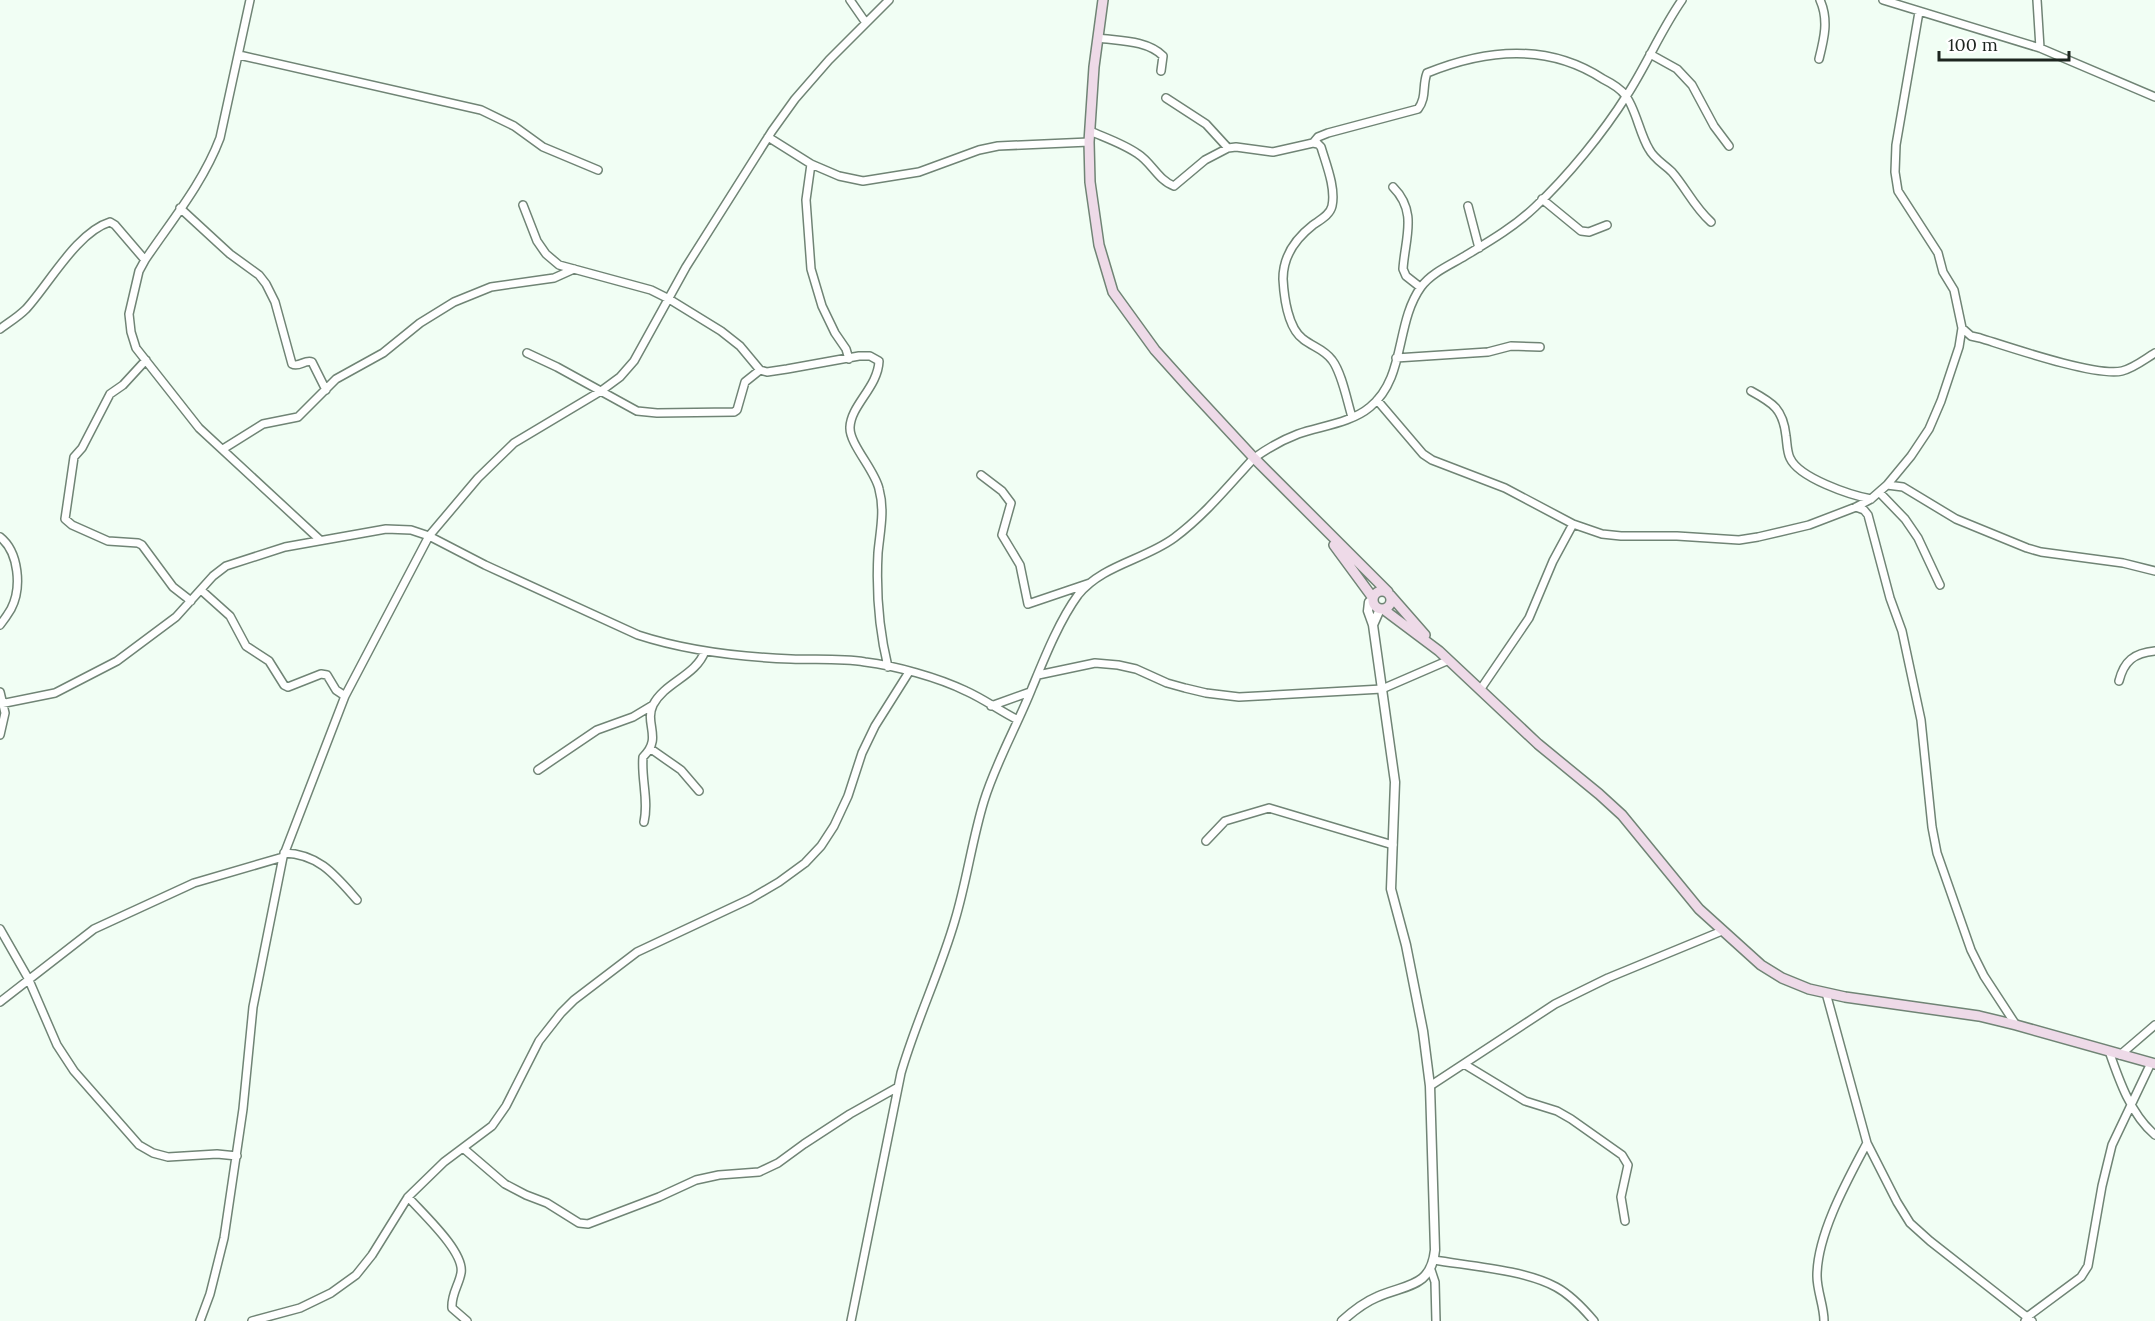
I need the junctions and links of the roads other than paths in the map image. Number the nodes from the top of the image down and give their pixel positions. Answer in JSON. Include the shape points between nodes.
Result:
{"nodes":[{"id":1,"x":250,"y":0,"type":"edge"},
{"id":2,"x":850,"y":0,"type":"edge"},
{"id":3,"x":889,"y":0,"type":"edge"},
{"id":4,"x":1103,"y":0,"type":"edge"},
{"id":5,"x":1682,"y":0,"type":"edge"},
{"id":6,"x":1820,"y":0,"type":"edge"},
{"id":7,"x":1883,"y":0,"type":"edge"},
{"id":8,"x":2037,"y":0,"type":"edge"},
{"id":9,"x":1919,"y":12,"type":"junction"},
{"id":10,"x":866,"y":23,"type":"junction"},
{"id":11,"x":1098,"y":38,"type":"junction"},
{"id":12,"x":2040,"y":48,"type":"junction"},
{"id":13,"x":1650,"y":54,"type":"junction"},
{"id":14,"x":239,"y":55,"type":"junction"},
{"id":15,"x":1819,"y":59,"type":"dead end"},
{"id":16,"x":1161,"y":71,"type":"dead end"},
{"id":17,"x":1627,"y":96,"type":"junction"},
{"id":18,"x":2155,"y":97,"type":"edge"},
{"id":19,"x":1166,"y":98,"type":"dead end"},
{"id":20,"x":1090,"y":131,"type":"junction"},
{"id":21,"x":768,"y":137,"type":"junction"},
{"id":22,"x":1089,"y":142,"type":"junction"},
{"id":23,"x":1313,"y":143,"type":"junction"},
{"id":24,"x":1729,"y":146,"type":"dead end"},
{"id":25,"x":1228,"y":148,"type":"junction"},
{"id":26,"x":811,"y":164,"type":"junction"},
{"id":27,"x":598,"y":170,"type":"dead end"},
{"id":28,"x":1394,"y":187,"type":"dead end"},
{"id":29,"x":1542,"y":199,"type":"junction"},
{"id":30,"x":523,"y":206,"type":"dead end"},
{"id":31,"x":1468,"y":206,"type":"dead end"},
{"id":32,"x":180,"y":208,"type":"junction"},
{"id":33,"x":1711,"y":222,"type":"dead end"},
{"id":34,"x":1607,"y":225,"type":"dead end"},
{"id":35,"x":1479,"y":248,"type":"junction"},
{"id":36,"x":145,"y":260,"type":"junction"},
{"id":37,"x":574,"y":269,"type":"junction"},
{"id":38,"x":1420,"y":287,"type":"junction"},
{"id":39,"x":669,"y":299,"type":"junction"},
{"id":40,"x":1962,"y":328,"type":"junction"},
{"id":41,"x":0,"y":330,"type":"edge"},
{"id":42,"x":1540,"y":347,"type":"dead end"},
{"id":43,"x":527,"y":353,"type":"dead end"},
{"id":44,"x":2155,"y":353,"type":"edge"},
{"id":45,"x":1396,"y":358,"type":"junction"},
{"id":46,"x":849,"y":359,"type":"junction"},
{"id":47,"x":146,"y":360,"type":"junction"},
{"id":48,"x":760,"y":370,"type":"junction"},
{"id":49,"x":326,"y":390,"type":"junction"},
{"id":50,"x":601,"y":391,"type":"junction"},
{"id":51,"x":1751,"y":391,"type":"dead end"},
{"id":52,"x":1377,"y":400,"type":"junction"},
{"id":53,"x":1352,"y":417,"type":"junction"},
{"id":54,"x":223,"y":449,"type":"junction"},
{"id":55,"x":1254,"y":458,"type":"junction"},
{"id":56,"x":981,"y":475,"type":"dead end"},
{"id":57,"x":1887,"y":485,"type":"junction"},
{"id":58,"x":1879,"y":492,"type":"junction"},
{"id":59,"x":1871,"y":499,"type":"junction"},
{"id":60,"x":1856,"y":507,"type":"junction"},
{"id":61,"x":1319,"y":524,"type":"junction"},
{"id":62,"x":1573,"y":524,"type":"junction"},
{"id":63,"x":429,"y":536,"type":"junction"},
{"id":64,"x":0,"y":537,"type":"edge"},
{"id":65,"x":320,"y":540,"type":"junction"},
{"id":66,"x":2155,"y":571,"type":"edge"},
{"id":67,"x":1090,"y":583,"type":"junction"},
{"id":68,"x":1940,"y":585,"type":"dead end"},
{"id":69,"x":201,"y":590,"type":"junction"},
{"id":70,"x":1389,"y":594,"type":"junction"},
{"id":71,"x":1372,"y":599,"type":"junction"},
{"id":72,"x":190,"y":601,"type":"junction"},
{"id":73,"x":1382,"y":609,"type":"junction"},
{"id":74,"x":0,"y":625,"type":"edge"},
{"id":75,"x":1373,"y":626,"type":"junction"},
{"id":76,"x":705,"y":651,"type":"junction"},
{"id":77,"x":1439,"y":651,"type":"junction"},
{"id":78,"x":2155,"y":651,"type":"edge"},
{"id":79,"x":1449,"y":660,"type":"junction"},
{"id":80,"x":888,"y":667,"type":"junction"},
{"id":81,"x":909,"y":672,"type":"junction"},
{"id":82,"x":1038,"y":675,"type":"junction"},
{"id":83,"x":2119,"y":681,"type":"dead end"},
{"id":84,"x":1382,"y":689,"type":"junction"},
{"id":85,"x":1480,"y":690,"type":"junction"},
{"id":86,"x":0,"y":692,"type":"edge"},
{"id":87,"x":1030,"y":692,"type":"junction"},
{"id":88,"x":345,"y":696,"type":"junction"},
{"id":89,"x":2,"y":703,"type":"edge"},
{"id":90,"x":653,"y":705,"type":"junction"},
{"id":91,"x":991,"y":706,"type":"junction"},
{"id":92,"x":1018,"y":720,"type":"junction"},
{"id":93,"x":0,"y":735,"type":"edge"},
{"id":94,"x":651,"y":749,"type":"junction"},
{"id":95,"x":538,"y":770,"type":"dead end"},
{"id":96,"x":699,"y":791,"type":"dead end"},
{"id":97,"x":645,"y":822,"type":"dead end"},
{"id":98,"x":1206,"y":841,"type":"dead end"},
{"id":99,"x":1393,"y":845,"type":"junction"},
{"id":100,"x":284,"y":855,"type":"junction"},
{"id":101,"x":357,"y":900,"type":"dead end"},
{"id":102,"x":0,"y":929,"type":"edge"},
{"id":103,"x":1722,"y":931,"type":"junction"},
{"id":104,"x":28,"y":978,"type":"junction"},
{"id":105,"x":1826,"y":993,"type":"junction"},
{"id":106,"x":0,"y":1002,"type":"edge"},
{"id":107,"x":2016,"y":1025,"type":"junction"},
{"id":108,"x":2155,"y":1025,"type":"edge"},
{"id":109,"x":2109,"y":1052,"type":"junction"},
{"id":110,"x":2120,"y":1055,"type":"junction"},
{"id":111,"x":2153,"y":1063,"type":"edge"},
{"id":112,"x":1464,"y":1064,"type":"junction"},
{"id":113,"x":1430,"y":1086,"type":"junction"},
{"id":114,"x":898,"y":1087,"type":"junction"},
{"id":115,"x":2132,"y":1104,"type":"junction"},
{"id":116,"x":2155,"y":1135,"type":"edge"},
{"id":117,"x":1867,"y":1143,"type":"junction"},
{"id":118,"x":464,"y":1148,"type":"junction"},
{"id":119,"x":237,"y":1156,"type":"junction"},
{"id":120,"x":408,"y":1197,"type":"junction"},
{"id":121,"x":1625,"y":1221,"type":"dead end"},
{"id":122,"x":1434,"y":1260,"type":"junction"},
{"id":123,"x":1431,"y":1270,"type":"junction"},
{"id":124,"x":2028,"y":1320,"type":"edge"},
{"id":125,"x":200,"y":1321,"type":"edge"},
{"id":126,"x":252,"y":1321,"type":"edge"},
{"id":127,"x":467,"y":1321,"type":"edge"},
{"id":128,"x":851,"y":1321,"type":"edge"},
{"id":129,"x":1342,"y":1321,"type":"edge"},
{"id":130,"x":1436,"y":1321,"type":"edge"},
{"id":131,"x":1594,"y":1321,"type":"edge"},
{"id":132,"x":1824,"y":1321,"type":"edge"}],
"edges":[{"from":1,"to":14,"type":"street"},
{"from":2,"to":10,"type":"street"},
{"from":3,"to":10,"type":"street"},
{"from":4,"to":11,"type":"main road"},
{"from":5,"to":13,"type":"street"},
{"from":6,"to":15,"type":"street","via":[[1826,31]]},
{"from":7,"to":9,"type":"street"},
{"from":8,"to":12,"type":"street"},
{"from":9,"to":12,"type":"street"},
{"from":9,"to":40,"type":"street","via":[[1896,145],[1895,172],[1898,191],[1938,254],[1954,290]]},
{"from":10,"to":21,"type":"street","via":[[795,99]]},
{"from":11,"to":16,"type":"street","via":[[1137,43],[1158,51],[1163,56]]},
{"from":11,"to":20,"type":"main road"},
{"from":12,"to":18,"type":"street"},
{"from":13,"to":17,"type":"street"},
{"from":13,"to":24,"type":"street","via":[[1677,69],[1692,85]]},
{"from":14,"to":27,"type":"street","via":[[481,110],[514,126],[543,147]]},
{"from":14,"to":32,"type":"street","via":[[213,157]]},
{"from":17,"to":23,"type":"street","via":[[1590,70],[1559,58],[1502,53],[1427,73],[1425,98],[1418,109],[1328,133]]},
{"from":17,"to":29,"type":"street"},
{"from":17,"to":33,"type":"street","via":[[1650,151]]},
{"from":19,"to":25,"type":"street","via":[[1206,124]]},
{"from":20,"to":22,"type":"main road"},
{"from":20,"to":25,"type":"street","via":[[1139,154],[1174,186],[1205,160]]},
{"from":21,"to":26,"type":"street"},
{"from":21,"to":39,"type":"street"},
{"from":22,"to":26,"type":"street","via":[[998,146],[919,172],[862,181]]},
{"from":22,"to":55,"type":"main road","via":[[1099,245],[1113,292],[1155,350]]},
{"from":23,"to":25,"type":"street","via":[[1273,152]]},
{"from":23,"to":53,"type":"street","via":[[1321,147],[1332,205],[1288,253],[1283,283],[1293,328],[1334,362]]},
{"from":26,"to":46,"type":"street","via":[[806,200],[811,269],[822,306]]},
{"from":28,"to":38,"type":"street","via":[[1407,205],[1409,219],[1403,269]]},
{"from":29,"to":34,"type":"street","via":[[1581,231]]},
{"from":29,"to":35,"type":"street","via":[[1514,226]]},
{"from":30,"to":37,"type":"street","via":[[546,254]]},
{"from":31,"to":35,"type":"street"},
{"from":32,"to":36,"type":"street"},
{"from":32,"to":49,"type":"street","via":[[230,254],[260,275],[275,302],[292,364],[312,362]]},
{"from":35,"to":38,"type":"street"},
{"from":36,"to":41,"type":"street","via":[[115,225],[104,224],[89,234],[24,311]]},
{"from":36,"to":47,"type":"street","via":[[129,314],[136,348]]},
{"from":37,"to":39,"type":"street","via":[[651,290]]},
{"from":37,"to":49,"type":"street","via":[[554,278],[491,287],[454,302],[336,379]]},
{"from":38,"to":45,"type":"street"},
{"from":39,"to":48,"type":"street","via":[[721,331]]},
{"from":39,"to":50,"type":"street","via":[[634,361]]},
{"from":40,"to":44,"type":"street","via":[[1971,336],[2106,370],[2121,371]]},
{"from":40,"to":57,"type":"street","via":[[1959,347],[1929,429]]},
{"from":42,"to":45,"type":"street","via":[[1511,346],[1488,352]]},
{"from":43,"to":50,"type":"street"},
{"from":45,"to":52,"type":"street","via":[[1391,377]]},
{"from":46,"to":48,"type":"street"},
{"from":46,"to":80,"type":"street","via":[[870,356],[879,361],[878,373],[849,429],[879,488],[883,514],[878,553],[879,602]]},
{"from":47,"to":54,"type":"street","via":[[199,428]]},
{"from":47,"to":72,"type":"street","via":[[123,386],[110,394],[74,457],[65,519],[108,541],[142,545],[173,587]]},
{"from":48,"to":50,"type":"street","via":[[745,382],[737,410],[729,413],[637,411]]},
{"from":49,"to":54,"type":"street","via":[[298,417],[263,424]]},
{"from":50,"to":63,"type":"street","via":[[514,443]]},
{"from":51,"to":59,"type":"street","via":[[1771,401],[1783,419],[1789,456],[1795,467],[1809,477]]},
{"from":52,"to":53,"type":"street"},
{"from":52,"to":62,"type":"street","via":[[1432,460],[1504,488]]},
{"from":53,"to":55,"type":"street","via":[[1277,443]]},
{"from":54,"to":65,"type":"street"},
{"from":55,"to":61,"type":"main road"},
{"from":55,"to":67,"type":"street","via":[[1173,539]]},
{"from":56,"to":67,"type":"street","via":[[1011,503],[1002,535],[1020,565],[1028,604]]},
{"from":57,"to":58,"type":"street"},
{"from":57,"to":66,"type":"street","via":[[1903,487],[1956,519],[2027,548]]},
{"from":58,"to":59,"type":"street"},
{"from":58,"to":68,"type":"street","via":[[1918,538]]},
{"from":59,"to":60,"type":"street"},
{"from":60,"to":62,"type":"street","via":[[1809,525],[1739,540],[1612,535]]},
{"from":60,"to":107,"type":"street","via":[[1868,515],[1911,667],[1939,862],[1971,950]]},
{"from":61,"to":70,"type":"main road"},
{"from":61,"to":71,"type":"main road"},
{"from":62,"to":85,"type":"street","via":[[1529,618]]},
{"from":63,"to":65,"type":"street","via":[[411,530],[386,529]]},
{"from":63,"to":76,"type":"street","via":[[485,566],[638,635]]},
{"from":63,"to":88,"type":"street"},
{"from":64,"to":74,"type":"street","via":[[13,556],[17,575],[12,608]]},
{"from":65,"to":69,"type":"street","via":[[226,566]]},
{"from":67,"to":82,"type":"street","via":[[1064,619]]},
{"from":69,"to":72,"type":"street"},
{"from":69,"to":88,"type":"street","via":[[230,616],[246,646],[268,661],[284,686],[321,674],[327,675]]},
{"from":70,"to":71,"type":"main road","via":[[1377,592]]},
{"from":70,"to":73,"type":"main road","via":[[1389,606]]},
{"from":70,"to":77,"type":"main road"},
{"from":71,"to":73,"type":"main road"},
{"from":71,"to":75,"type":"street","via":[[1368,606]]},
{"from":72,"to":89,"type":"street","via":[[176,617],[117,661],[54,693]]},
{"from":73,"to":75,"type":"street"},
{"from":73,"to":77,"type":"main road"},
{"from":75,"to":84,"type":"street"},
{"from":76,"to":80,"type":"street"},
{"from":76,"to":90,"type":"street","via":[[701,662]]},
{"from":77,"to":79,"type":"main road"},
{"from":78,"to":83,"type":"street","via":[[2134,655],[2126,662]]},
{"from":79,"to":84,"type":"street"},
{"from":79,"to":85,"type":"main road"},
{"from":80,"to":81,"type":"street"},
{"from":81,"to":91,"type":"street","via":[[966,691]]},
{"from":81,"to":118,"type":"street","via":[[875,726],[834,826],[805,863],[750,899],[637,952],[574,1000],[539,1041],[492,1126]]},
{"from":82,"to":84,"type":"street","via":[[1095,663],[1136,669],[1185,688],[1228,696]]},
{"from":82,"to":87,"type":"street"},
{"from":84,"to":99,"type":"street","via":[[1395,782]]},
{"from":85,"to":103,"type":"main road","via":[[1622,815],[1699,909]]},
{"from":86,"to":89,"type":"street"},
{"from":87,"to":91,"type":"street"},
{"from":87,"to":92,"type":"street"},
{"from":88,"to":100,"type":"street"},
{"from":89,"to":93,"type":"street","via":[[5,713]]},
{"from":90,"to":94,"type":"street"},
{"from":90,"to":95,"type":"street","via":[[597,730]]},
{"from":91,"to":92,"type":"street"},
{"from":92,"to":114,"type":"street","via":[[985,798],[955,920],[912,1035]]},
{"from":94,"to":96,"type":"street","via":[[681,770]]},
{"from":94,"to":97,"type":"street","via":[[643,757],[642,766],[647,801]]},
{"from":98,"to":99,"type":"street","via":[[1225,821],[1269,808]]},
{"from":99,"to":113,"type":"street","via":[[1391,889],[1406,945]]},
{"from":100,"to":101,"type":"street","via":[[310,857],[332,873]]},
{"from":100,"to":104,"type":"street","via":[[194,883],[94,928]]},
{"from":100,"to":119,"type":"street","via":[[253,1006]]},
{"from":102,"to":104,"type":"street"},
{"from":103,"to":105,"type":"main road","via":[[1782,978]]},
{"from":103,"to":112,"type":"street","via":[[1555,1004]]},
{"from":104,"to":106,"type":"street"},
{"from":104,"to":119,"type":"street","via":[[57,1045],[74,1071],[139,1145],[168,1157]]},
{"from":105,"to":107,"type":"main road"},
{"from":105,"to":117,"type":"street"},
{"from":107,"to":109,"type":"main road"},
{"from":108,"to":110,"type":"street"},
{"from":109,"to":110,"type":"main road"},
{"from":109,"to":115,"type":"street"},
{"from":110,"to":111,"type":"main road"},
{"from":111,"to":115,"type":"street"},
{"from":112,"to":113,"type":"street"},
{"from":112,"to":121,"type":"street","via":[[1525,1101],[1571,1119],[1622,1155],[1628,1165],[1621,1197]]},
{"from":113,"to":122,"type":"street"},
{"from":114,"to":118,"type":"street","via":[[759,1172],[696,1180],[588,1224],[579,1223],[505,1184]]},
{"from":114,"to":128,"type":"street"},
{"from":115,"to":116,"type":"street"},
{"from":115,"to":124,"type":"street","via":[[2112,1145],[2088,1266],[2081,1277]]},
{"from":117,"to":124,"type":"street","via":[[1910,1223]]},
{"from":117,"to":132,"type":"street","via":[[1846,1183],[1821,1249],[1817,1273]]},
{"from":118,"to":120,"type":"street"},
{"from":119,"to":125,"type":"street","via":[[221,1248]]},
{"from":120,"to":126,"type":"street","via":[[356,1275],[300,1308]]},
{"from":120,"to":127,"type":"street","via":[[459,1259],[462,1271],[451,1299],[452,1308]]},
{"from":122,"to":123,"type":"street"},
{"from":122,"to":131,"type":"street","via":[[1533,1278],[1555,1286]]},
{"from":123,"to":129,"type":"street","via":[[1424,1278],[1376,1297]]},
{"from":123,"to":130,"type":"street","via":[[1436,1282]]}]}
